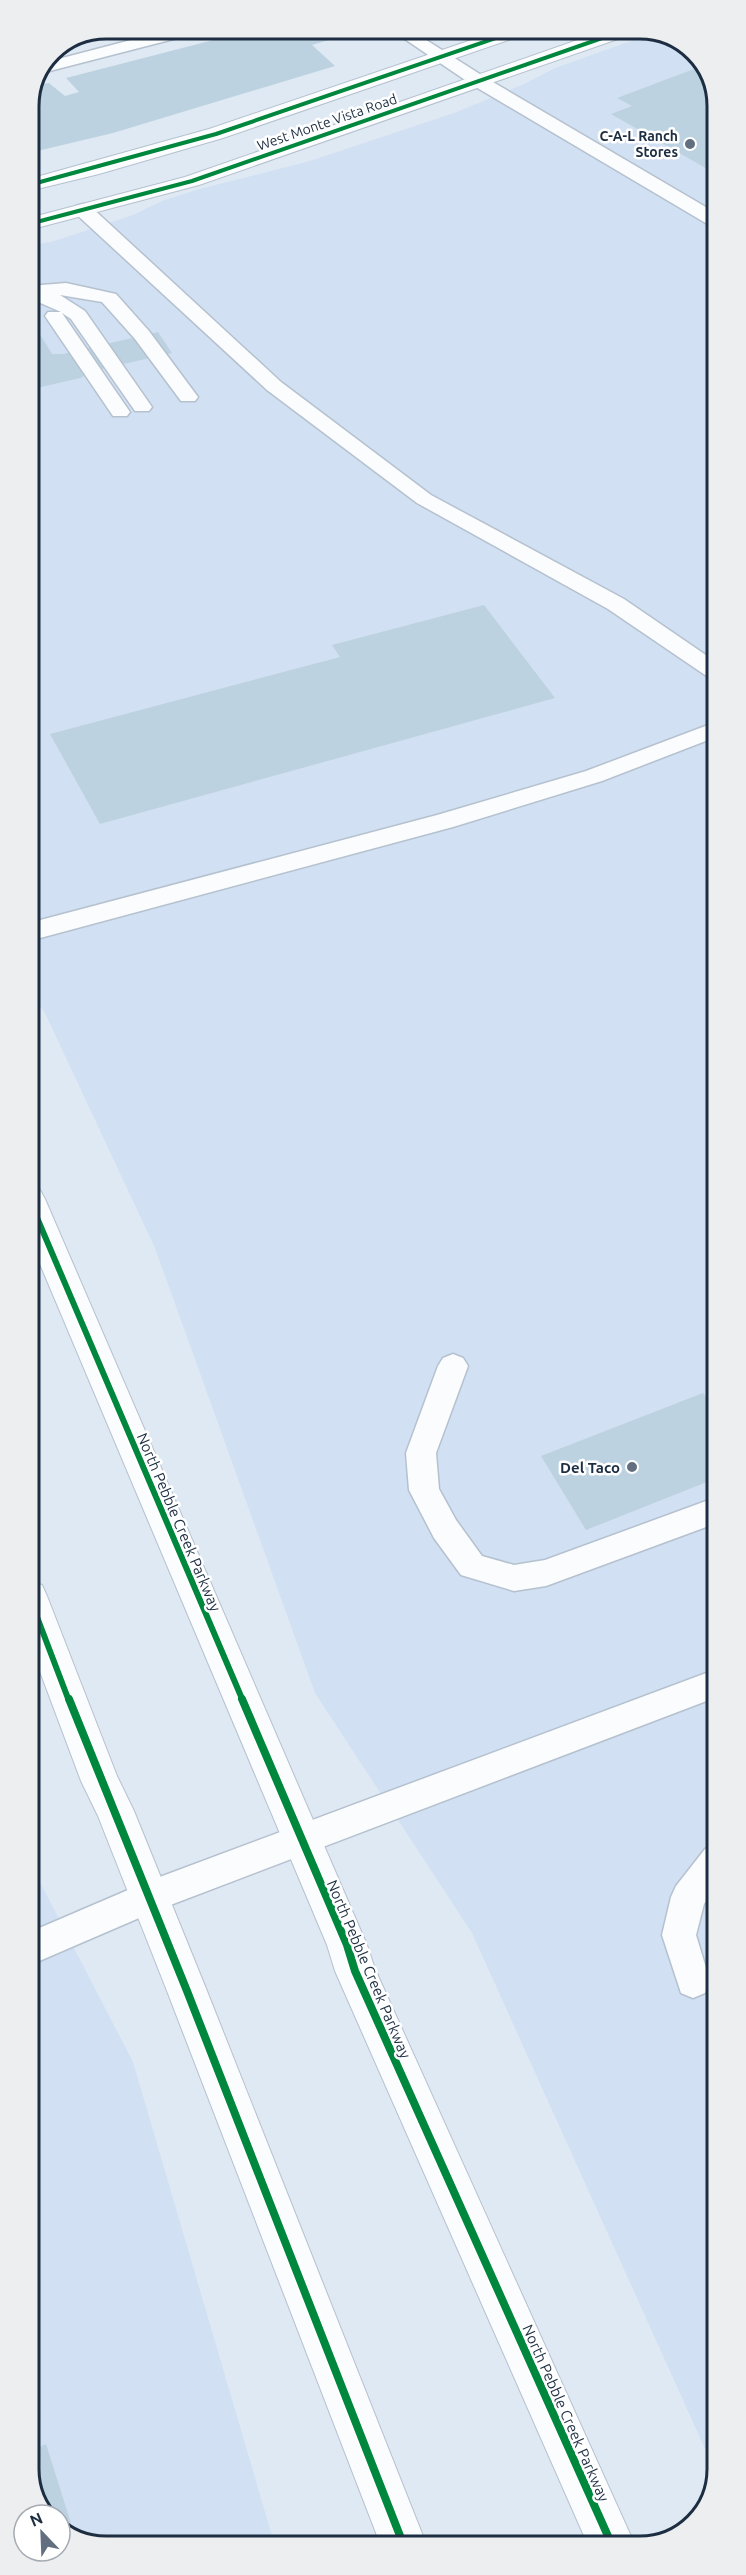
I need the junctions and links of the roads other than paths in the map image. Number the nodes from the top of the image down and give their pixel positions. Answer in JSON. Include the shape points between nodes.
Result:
{"nodes":[{"id":1,"x":153,"y":39,"type":"edge"},
{"id":2,"x":414,"y":39,"type":"edge"},
{"id":3,"x":493,"y":39,"type":"edge"},
{"id":4,"x":600,"y":39,"type":"edge"},
{"id":5,"x":442,"y":57,"type":"junction"},
{"id":6,"x":53,"y":66,"type":"edge"},
{"id":7,"x":480,"y":82,"type":"junction"},
{"id":8,"x":39,"y":183,"type":"edge"},
{"id":9,"x":83,"y":210,"type":"junction"},
{"id":10,"x":707,"y":216,"type":"edge"},
{"id":11,"x":39,"y":221,"type":"edge"},
{"id":12,"x":66,"y":289,"type":"junction"},
{"id":13,"x":39,"y":292,"type":"edge"},
{"id":14,"x":39,"y":295,"type":"edge"},
{"id":15,"x":39,"y":303,"type":"edge"},
{"id":16,"x":113,"y":332,"type":"dead end"},
{"id":17,"x":145,"y":378,"type":"dead end"},
{"id":18,"x":188,"y":396,"type":"dead end"},
{"id":19,"x":120,"y":412,"type":"dead end"},
{"id":20,"x":707,"y":666,"type":"edge"},
{"id":21,"x":707,"y":732,"type":"edge"},
{"id":22,"x":39,"y":929,"type":"edge"},
{"id":23,"x":39,"y":1223,"type":"edge"},
{"id":24,"x":453,"y":1366,"type":"dead end"},
{"id":25,"x":707,"y":1514,"type":"edge"},
{"id":26,"x":39,"y":1620,"type":"edge"},
{"id":27,"x":707,"y":1687,"type":"edge"},
{"id":28,"x":300,"y":1840,"type":"junction"},
{"id":29,"x":707,"y":1873,"type":"edge"},
{"id":30,"x":149,"y":1897,"type":"junction"},
{"id":31,"x":39,"y":1945,"type":"edge"},
{"id":32,"x":693,"y":1981,"type":"dead end"},
{"id":33,"x":400,"y":2536,"type":"edge"},
{"id":34,"x":608,"y":2536,"type":"edge"}],
"edges":[{"from":1,"to":6,"type":"lane"},
{"from":2,"to":5,"type":"lane"},
{"from":3,"to":5,"type":"main road","name":"West Monte Vista Road"},
{"from":4,"to":7,"type":"main road","name":"West Monte Vista Road"},
{"from":5,"to":7,"type":"lane"},
{"from":5,"to":8,"type":"main road","name":"West Monte Vista Road","via":[[246,124]]},
{"from":7,"to":9,"type":"main road","name":"West Monte Vista Road","via":[[192,181]]},
{"from":7,"to":10,"type":"lane"},
{"from":9,"to":11,"type":"main road","name":"West Monte Vista Road"},
{"from":9,"to":20,"type":"lane","via":[[274,386],[424,499],[616,604]]},
{"from":12,"to":13,"type":"lane"},
{"from":12,"to":16,"type":"lane","via":[[87,302]]},
{"from":12,"to":18,"type":"lane","via":[[109,298]]},
{"from":14,"to":17,"type":"lane","via":[[64,304],[78,315],[152,405]]},
{"from":15,"to":19,"type":"lane","via":[[56,317]]},
{"from":21,"to":22,"type":"lane","via":[[594,776],[444,821]]},
{"from":23,"to":28,"type":"main road","name":"North Pebble Creek Parkway"},
{"from":24,"to":25,"type":"lane","via":[[421,1453],[424,1490],[445,1529],[472,1566],[514,1578],[546,1573]]},
{"from":26,"to":30,"type":"main road"},
{"from":27,"to":28,"type":"lane"},
{"from":28,"to":30,"type":"lane"},
{"from":28,"to":34,"type":"main road","name":"North Pebble Creek Parkway"},
{"from":29,"to":32,"type":"lane","via":[[688,1897],[679,1935]]},
{"from":30,"to":31,"type":"lane"},
{"from":30,"to":33,"type":"main road"}]}
